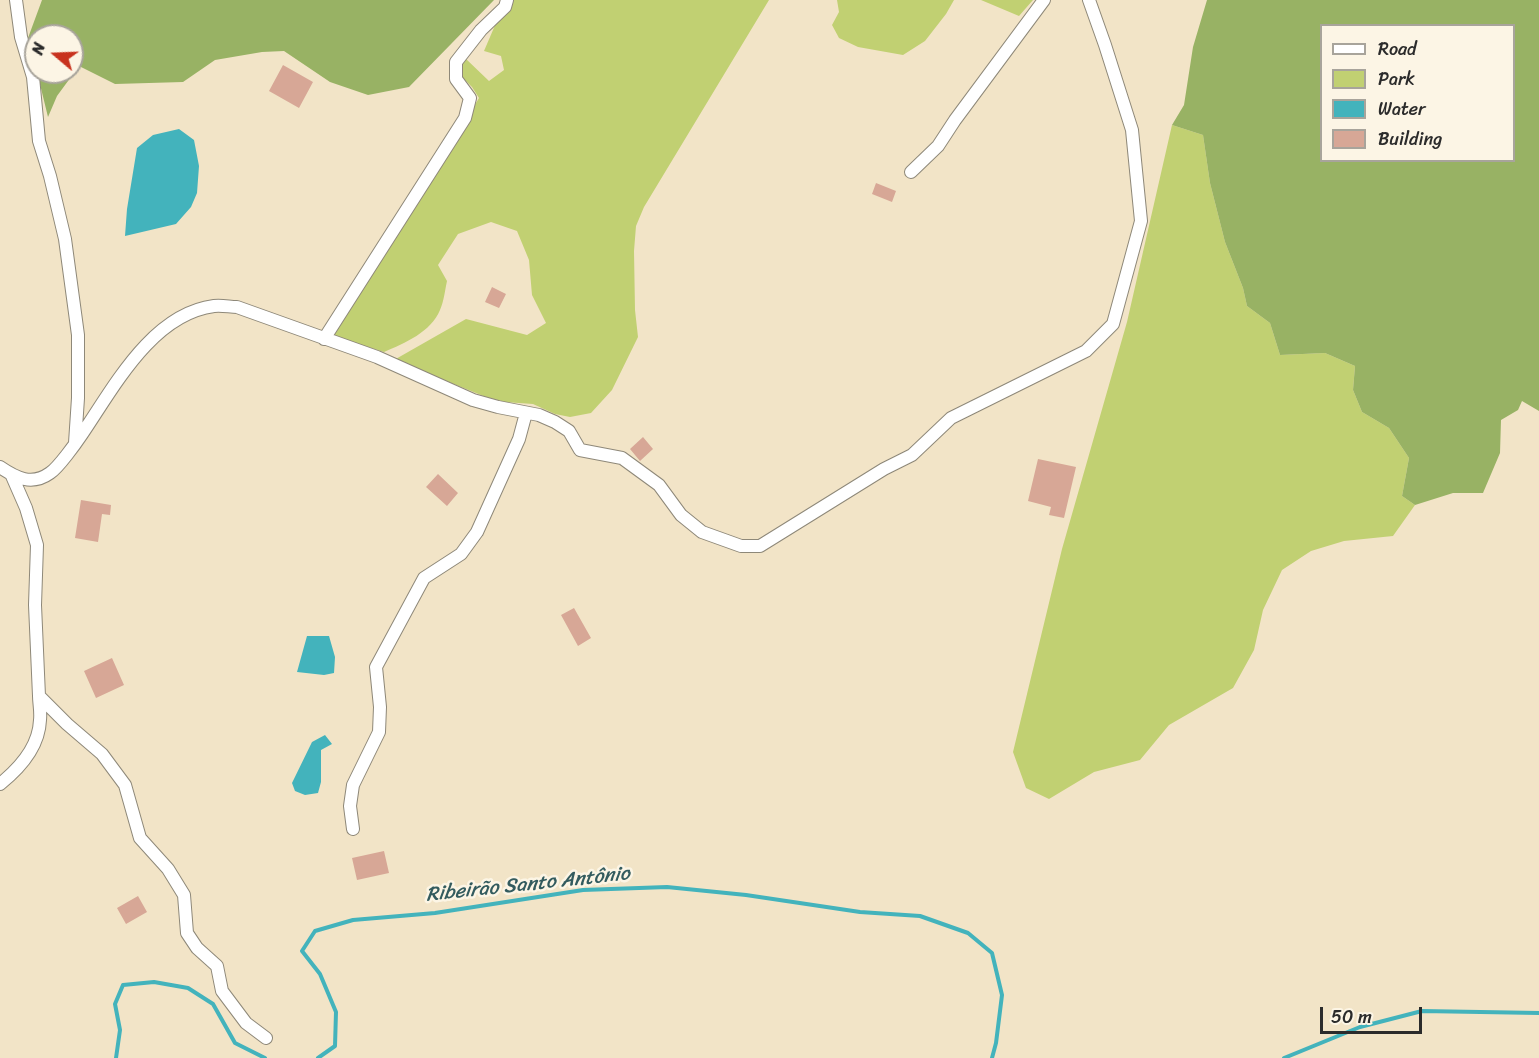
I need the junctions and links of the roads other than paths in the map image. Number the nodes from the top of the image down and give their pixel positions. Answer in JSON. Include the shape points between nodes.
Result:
{"nodes":[{"id":1,"x":16,"y":0,"type":"edge"},
{"id":2,"x":507,"y":0,"type":"edge"},
{"id":3,"x":1044,"y":0,"type":"edge"},
{"id":4,"x":1089,"y":0,"type":"edge"},
{"id":5,"x":911,"y":172,"type":"dead end"},
{"id":6,"x":324,"y":339,"type":"junction"},
{"id":7,"x":526,"y":413,"type":"junction"},
{"id":8,"x":75,"y":444,"type":"junction"},
{"id":9,"x":0,"y":467,"type":"edge"},
{"id":10,"x":12,"y":476,"type":"junction"},
{"id":11,"x":39,"y":696,"type":"junction"},
{"id":12,"x":0,"y":784,"type":"edge"},
{"id":13,"x":353,"y":829,"type":"dead end"},
{"id":14,"x":266,"y":1038,"type":"dead end"}],
"edges":[{"from":1,"to":8,"type":"street","via":[[21,37],[33,77],[39,141],[67,249],[78,335]]},
{"from":2,"to":6,"type":"street","via":[[456,62],[456,78],[470,98],[465,118]]},
{"from":3,"to":5,"type":"street","via":[[938,146]]},
{"from":4,"to":7,"type":"street","via":[[1132,130],[1141,221],[1113,324],[1086,351],[951,418],[912,455],[760,546],[741,546],[702,532],[681,515],[659,485],[622,458],[580,450],[569,431],[539,415]]},
{"from":6,"to":7,"type":"street","via":[[377,357],[473,400]]},
{"from":6,"to":8,"type":"street","via":[[237,308],[215,306],[193,312],[173,321],[138,352]]},
{"from":7,"to":13,"type":"street","via":[[519,439],[477,532],[460,554],[424,578],[376,667],[379,732],[353,785]]},
{"from":8,"to":10,"type":"street","via":[[51,473],[24,480]]},
{"from":9,"to":10,"type":"street"},
{"from":10,"to":11,"type":"street","via":[[37,545]]},
{"from":11,"to":12,"type":"street","via":[[40,720],[34,747]]},
{"from":11,"to":14,"type":"street","via":[[102,754],[125,785],[140,838],[168,869],[184,895],[187,933],[218,966],[222,991],[246,1023]]}]}
